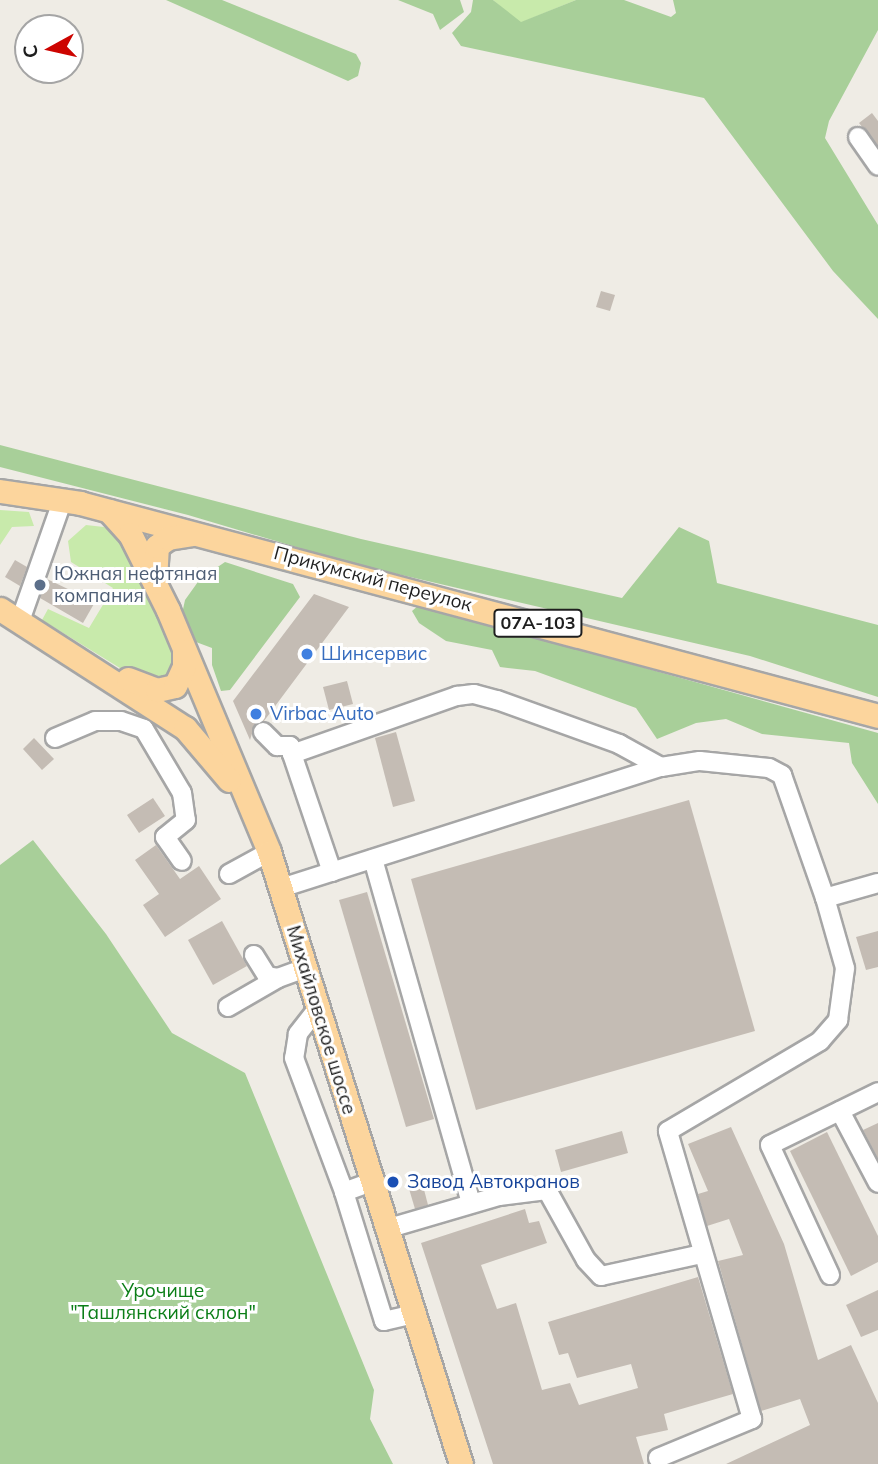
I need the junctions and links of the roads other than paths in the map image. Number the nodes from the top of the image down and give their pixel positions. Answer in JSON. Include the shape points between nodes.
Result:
{"nodes":[{"id":1,"x":858,"y":137,"type":"dead end"},
{"id":2,"x":878,"y":166,"type":"edge"},
{"id":3,"x":0,"y":491,"type":"edge"},
{"id":4,"x":63,"y":499,"type":"junction"},
{"id":5,"x":109,"y":512,"type":"junction"},
{"id":6,"x":196,"y":533,"type":"junction"},
{"id":7,"x":155,"y":585,"type":"junction"},
{"id":8,"x":0,"y":609,"type":"edge"},
{"id":9,"x":20,"y":621,"type":"junction"},
{"id":10,"x":184,"y":650,"type":"junction"},
{"id":11,"x":83,"y":660,"type":"junction"},
{"id":12,"x":878,"y":716,"type":"edge"},
{"id":13,"x":263,"y":732,"type":"dead end"},
{"id":14,"x":55,"y":738,"type":"dead end"},
{"id":15,"x":292,"y":754,"type":"junction"},
{"id":16,"x":661,"y":767,"type":"junction"},
{"id":17,"x":257,"y":823,"type":"junction"},
{"id":18,"x":269,"y":852,"type":"junction"},
{"id":19,"x":373,"y":859,"type":"junction"},
{"id":20,"x":182,"y":861,"type":"dead end"},
{"id":21,"x":332,"y":872,"type":"junction"},
{"id":22,"x":229,"y":874,"type":"dead end"},
{"id":23,"x":878,"y":883,"type":"edge"},
{"id":24,"x":281,"y":888,"type":"junction"},
{"id":25,"x":825,"y":898,"type":"junction"},
{"id":26,"x":254,"y":955,"type":"dead end"},
{"id":27,"x":306,"y":968,"type":"junction"},
{"id":28,"x":278,"y":978,"type":"junction"},
{"id":29,"x":228,"y":1007,"type":"dead end"},
{"id":30,"x":318,"y":1009,"type":"junction"},
{"id":31,"x":878,"y":1092,"type":"edge"},
{"id":32,"x":840,"y":1111,"type":"junction"},
{"id":33,"x":877,"y":1180,"type":"edge"},
{"id":34,"x":371,"y":1182,"type":"junction"},
{"id":35,"x":344,"y":1192,"type":"junction"},
{"id":36,"x":471,"y":1203,"type":"junction"},
{"id":37,"x":386,"y":1229,"type":"junction"},
{"id":38,"x":702,"y":1254,"type":"junction"},
{"id":39,"x":831,"y":1275,"type":"dead end"},
{"id":40,"x":414,"y":1314,"type":"junction"},
{"id":41,"x":658,"y":1458,"type":"dead end"},
{"id":42,"x":461,"y":1464,"type":"edge"}],
"edges":[{"from":1,"to":2,"type":"street"},
{"from":3,"to":4,"type":"main road","number":"07А-103"},
{"from":4,"to":5,"type":"main road","number":"07А-103"},
{"from":4,"to":9,"type":"street"},
{"from":5,"to":6,"type":"main road","name":"Прикумский переулок","number":"07А-103"},
{"from":5,"to":7,"type":"main road","name":"Михайловское шоссе","via":[[130,534]]},
{"from":6,"to":7,"type":"main road","via":[[168,538],[157,546]]},
{"from":6,"to":12,"type":"main road","name":"Прикумский переулок","number":"07А-103"},
{"from":7,"to":10,"type":"main road","name":"Михайловское шоссе"},
{"from":8,"to":9,"type":"main road"},
{"from":9,"to":11,"type":"main road"},
{"from":10,"to":11,"type":"main road","via":[[181,679],[166,690],[143,686]]},
{"from":10,"to":17,"type":"main road","name":"Михайловское шоссе"},
{"from":11,"to":17,"type":"main road","via":[[185,728],[221,768]]},
{"from":13,"to":15,"type":"street","via":[[277,746],[290,746]]},
{"from":14,"to":20,"type":"street","via":[[95,721],[121,721],[144,729],[182,793],[186,820],[165,837]]},
{"from":15,"to":16,"type":"street","via":[[474,694],[619,744]]},
{"from":15,"to":21,"type":"street"},
{"from":16,"to":19,"type":"street"},
{"from":16,"to":25,"type":"street","via":[[700,761],[747,764],[782,775]]},
{"from":17,"to":18,"type":"main road","name":"Михайловское шоссе"},
{"from":18,"to":22,"type":"street"},
{"from":18,"to":24,"type":"main road","name":"Михайловское шоссе"},
{"from":19,"to":21,"type":"street"},
{"from":19,"to":36,"type":"street"},
{"from":21,"to":24,"type":"street"},
{"from":23,"to":25,"type":"street"},
{"from":24,"to":27,"type":"main road","name":"Михайловское шоссе"},
{"from":25,"to":38,"type":"street","via":[[845,968],[838,1020],[820,1041],[668,1131]]},
{"from":26,"to":28,"type":"street","via":[[267,976]]},
{"from":27,"to":28,"type":"street"},
{"from":27,"to":30,"type":"main road","name":"Михайловское шоссе"},
{"from":28,"to":29,"type":"street"},
{"from":30,"to":34,"type":"main road","name":"Михайловское шоссе"},
{"from":30,"to":35,"type":"street","via":[[298,1034],[294,1058]]},
{"from":31,"to":32,"type":"street"},
{"from":32,"to":33,"type":"street"},
{"from":32,"to":39,"type":"street","via":[[770,1145]]},
{"from":34,"to":35,"type":"street"},
{"from":34,"to":37,"type":"main road","name":"Михайловское шоссе"},
{"from":35,"to":40,"type":"street","via":[[384,1321]]},
{"from":36,"to":37,"type":"street"},
{"from":36,"to":38,"type":"street","via":[[547,1191],[586,1260],[601,1276]]},
{"from":37,"to":40,"type":"main road","name":"Михайловское шоссе"},
{"from":38,"to":41,"type":"street","via":[[751,1419]]},
{"from":40,"to":42,"type":"main road","name":"Михайловское шоссе"}]}
